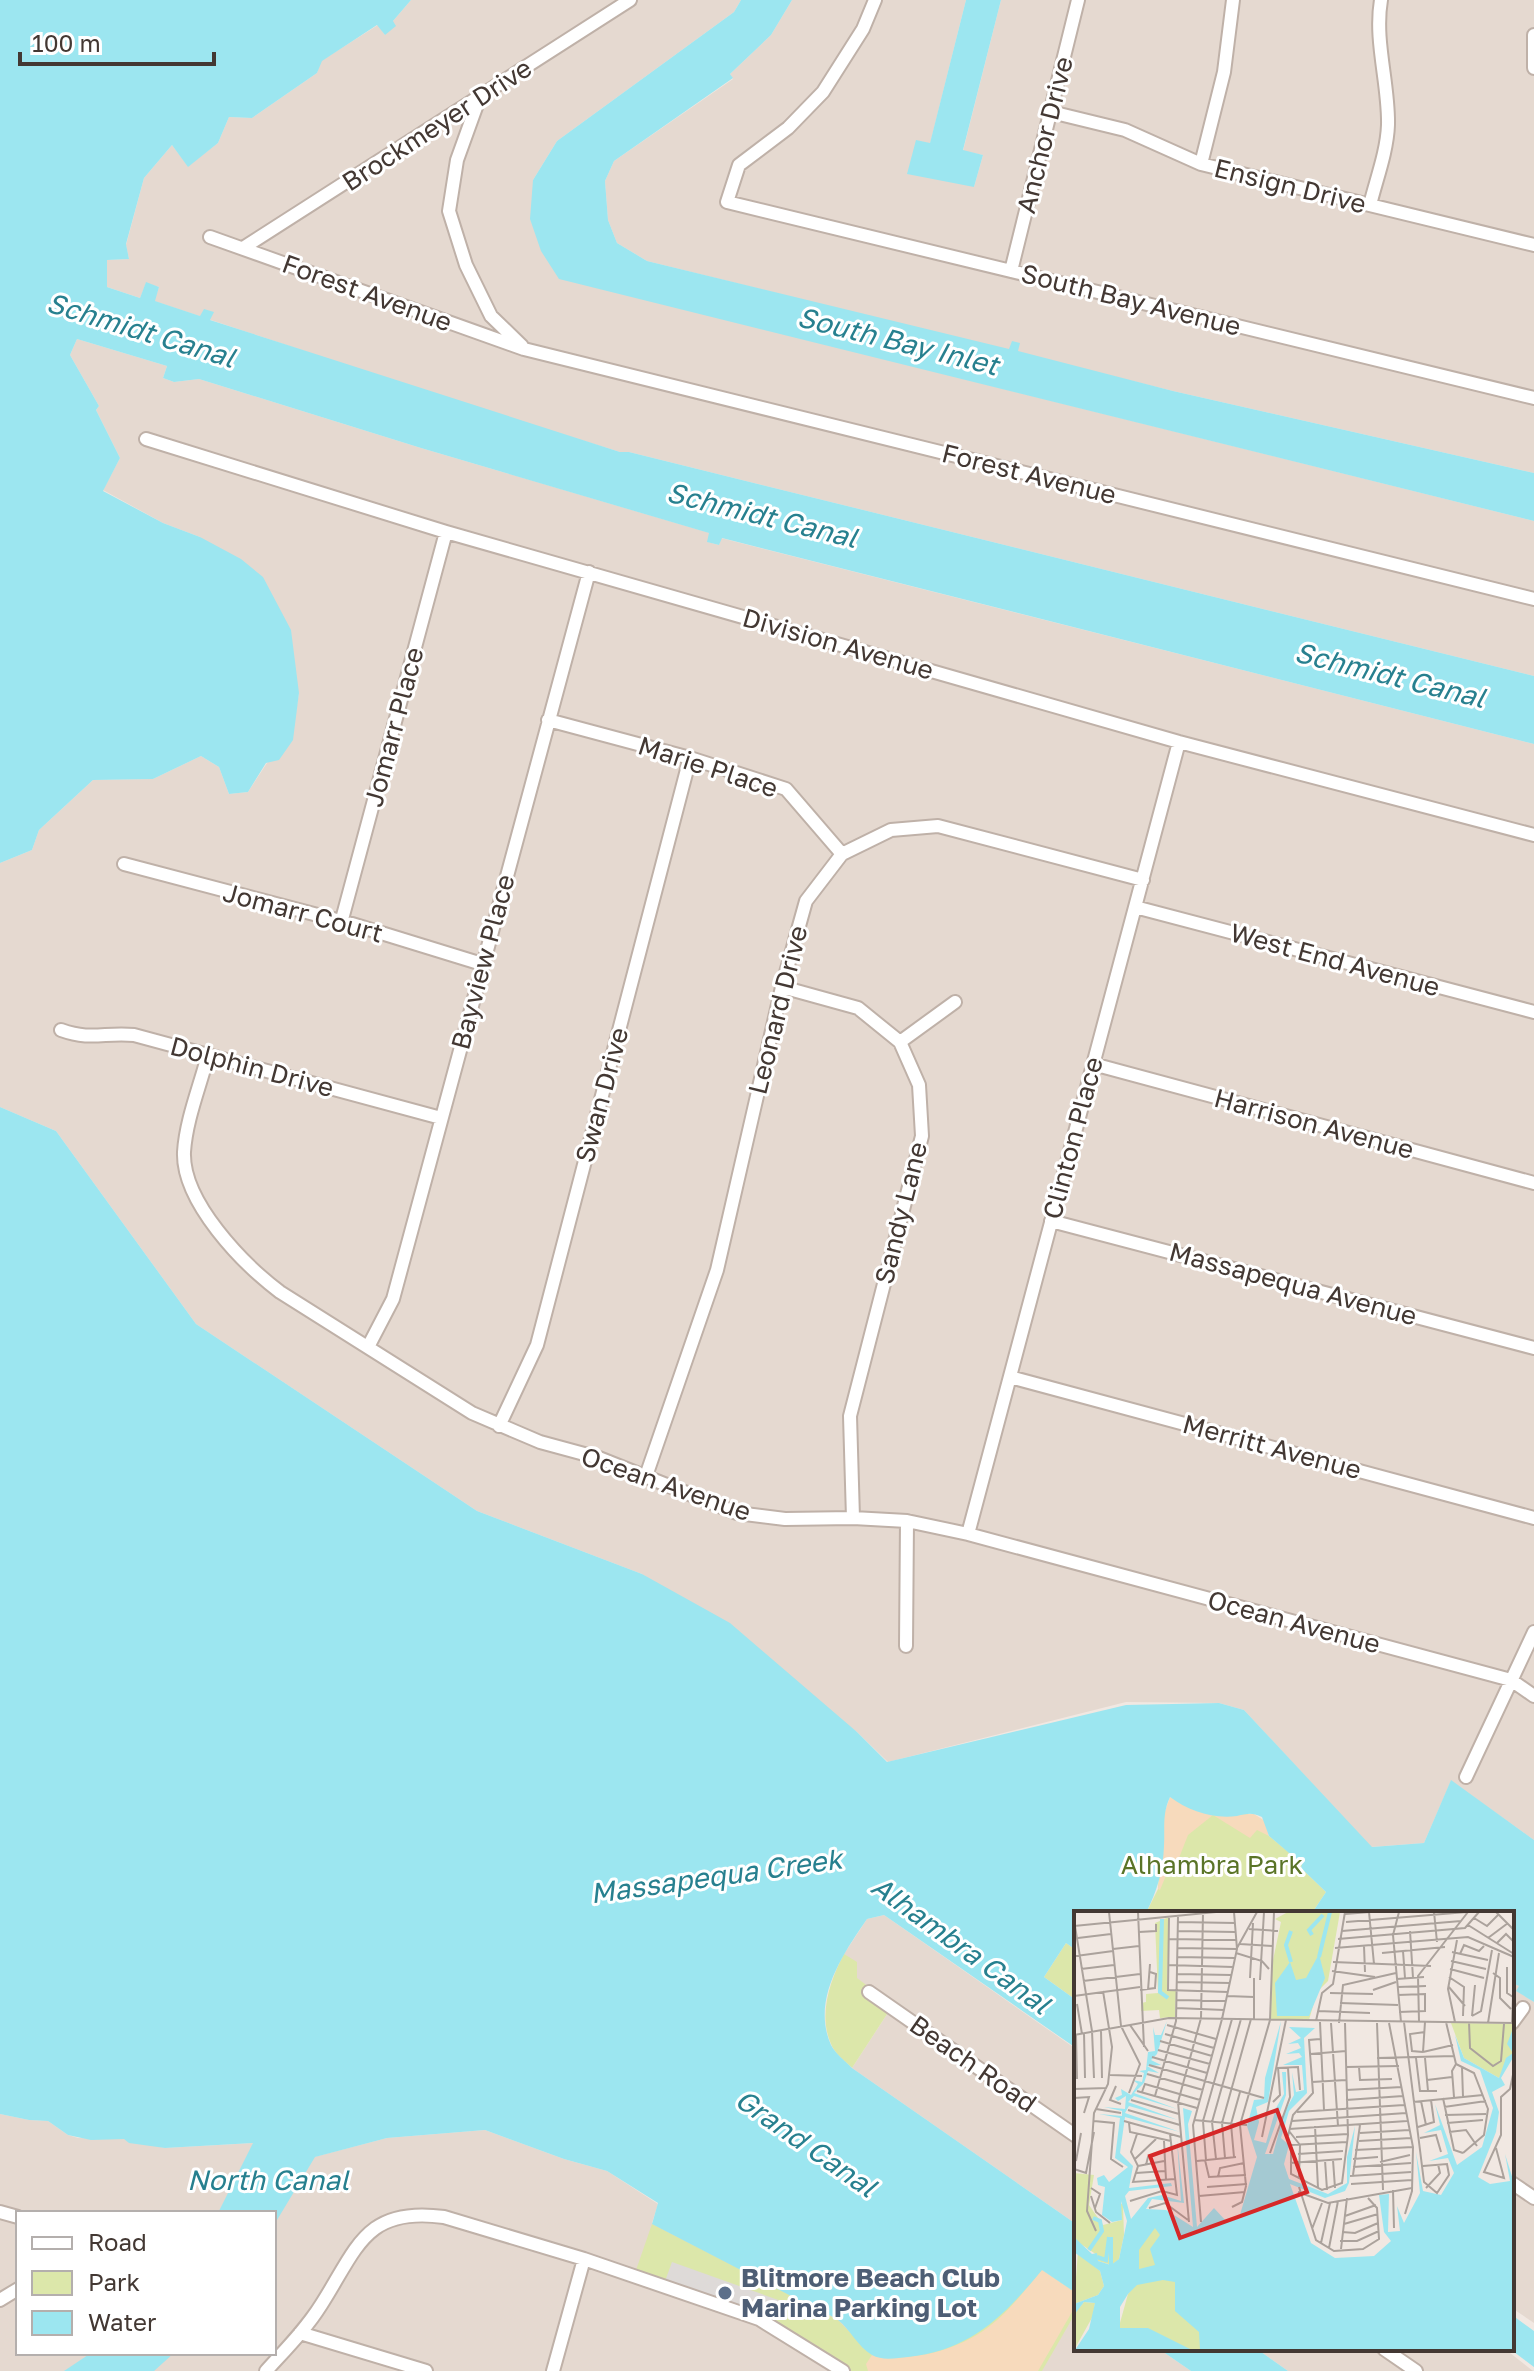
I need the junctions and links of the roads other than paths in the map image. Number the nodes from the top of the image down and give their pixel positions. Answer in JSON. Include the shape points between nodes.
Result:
{"nodes":[{"id":1,"x":630,"y":0,"type":"edge"},
{"id":2,"x":875,"y":0,"type":"edge"},
{"id":3,"x":1078,"y":0,"type":"edge"},
{"id":4,"x":1233,"y":0,"type":"edge"},
{"id":5,"x":1381,"y":0,"type":"edge"},
{"id":6,"x":1534,"y":35,"type":"edge"},
{"id":7,"x":1534,"y":68,"type":"edge"},
{"id":8,"x":479,"y":99,"type":"junction"},
{"id":9,"x":1051,"y":112,"type":"junction"},
{"id":10,"x":1201,"y":164,"type":"junction"},
{"id":11,"x":1370,"y":205,"type":"junction"},
{"id":12,"x":210,"y":237,"type":"dead end"},
{"id":13,"x":1534,"y":245,"type":"edge"},
{"id":14,"x":243,"y":248,"type":"junction"},
{"id":15,"x":1011,"y":271,"type":"junction"},
{"id":16,"x":524,"y":349,"type":"junction"},
{"id":17,"x":1534,"y":398,"type":"edge"},
{"id":18,"x":146,"y":439,"type":"dead end"},
{"id":19,"x":446,"y":532,"type":"junction"},
{"id":20,"x":589,"y":572,"type":"junction"},
{"id":21,"x":1534,"y":599,"type":"edge"},
{"id":22,"x":548,"y":720,"type":"junction"},
{"id":23,"x":1179,"y":742,"type":"junction"},
{"id":24,"x":690,"y":758,"type":"junction"},
{"id":25,"x":1534,"y":835,"type":"edge"},
{"id":26,"x":842,"y":854,"type":"junction"},
{"id":27,"x":124,"y":864,"type":"dead end"},
{"id":28,"x":1143,"y":880,"type":"junction"},
{"id":29,"x":1135,"y":907,"type":"junction"},
{"id":30,"x":341,"y":923,"type":"junction"},
{"id":31,"x":482,"y":964,"type":"junction"},
{"id":32,"x":782,"y":987,"type":"junction"},
{"id":33,"x":955,"y":1002,"type":"dead end"},
{"id":34,"x":1534,"y":1012,"type":"edge"},
{"id":35,"x":61,"y":1030,"type":"dead end"},
{"id":36,"x":900,"y":1042,"type":"junction"},
{"id":37,"x":208,"y":1055,"type":"junction"},
{"id":38,"x":1093,"y":1064,"type":"junction"},
{"id":39,"x":441,"y":1118,"type":"junction"},
{"id":40,"x":1534,"y":1183,"type":"edge"},
{"id":41,"x":1051,"y":1221,"type":"junction"},
{"id":42,"x":368,"y":1347,"type":"junction"},
{"id":43,"x":1534,"y":1348,"type":"edge"},
{"id":44,"x":1010,"y":1377,"type":"junction"},
{"id":45,"x":499,"y":1426,"type":"junction"},
{"id":46,"x":646,"y":1476,"type":"junction"},
{"id":47,"x":853,"y":1518,"type":"junction"},
{"id":48,"x":1534,"y":1518,"type":"edge"},
{"id":49,"x":907,"y":1521,"type":"junction"},
{"id":50,"x":968,"y":1534,"type":"junction"},
{"id":51,"x":1534,"y":1632,"type":"edge"},
{"id":52,"x":906,"y":1646,"type":"dead end"},
{"id":53,"x":1511,"y":1680,"type":"junction"},
{"id":54,"x":1534,"y":1696,"type":"edge"},
{"id":55,"x":1466,"y":1777,"type":"dead end"},
{"id":56,"x":869,"y":1992,"type":"dead end"},
{"id":57,"x":1523,"y":2008,"type":"dead end"},
{"id":58,"x":1514,"y":2020,"type":"edge"},
{"id":59,"x":1074,"y":2135,"type":"edge"},
{"id":60,"x":1514,"y":2184,"type":"edge"},
{"id":61,"x":1534,"y":2198,"type":"edge"},
{"id":62,"x":584,"y":2259,"type":"junction"},
{"id":63,"x":300,"y":2333,"type":"junction"},
{"id":64,"x":1387,"y":2351,"type":"edge"},
{"id":65,"x":266,"y":2371,"type":"edge"},
{"id":66,"x":426,"y":2371,"type":"edge"},
{"id":67,"x":553,"y":2371,"type":"edge"},
{"id":68,"x":843,"y":2371,"type":"edge"},
{"id":69,"x":1416,"y":2371,"type":"edge"}],
"edges":[{"from":1,"to":8,"type":"street","name":"Brockmeyer Drive"},
{"from":2,"to":15,"type":"street","name":"South Bay Avenue","via":[[830,82],[788,128],[739,165],[727,202]]},
{"from":3,"to":9,"type":"street","name":"Anchor Drive"},
{"from":4,"to":10,"type":"street","via":[[1224,72]]},
{"from":5,"to":11,"type":"street","via":[[1388,128]]},
{"from":6,"to":7,"type":"street"},
{"from":8,"to":14,"type":"street","name":"Brockmeyer Drive"},
{"from":8,"to":16,"type":"street","name":"Forest Avenue","via":[[457,160],[449,211],[466,265],[491,316]]},
{"from":9,"to":10,"type":"street","name":"Ensign Drive","via":[[1125,130]]},
{"from":9,"to":15,"type":"street","name":"Anchor Drive"},
{"from":10,"to":11,"type":"street","name":"Ensign Drive"},
{"from":11,"to":13,"type":"street","name":"Ensign Drive"},
{"from":12,"to":14,"type":"street","name":"Forest Avenue"},
{"from":14,"to":16,"type":"street","name":"Forest Avenue"},
{"from":15,"to":17,"type":"street","name":"South Bay Avenue"},
{"from":16,"to":21,"type":"street","name":"Forest Avenue"},
{"from":18,"to":19,"type":"street","name":"Division Avenue"},
{"from":19,"to":20,"type":"street","name":"Division Avenue"},
{"from":19,"to":30,"type":"street","name":"Jomarr Place"},
{"from":20,"to":22,"type":"street","name":"Bayview Place"},
{"from":20,"to":23,"type":"street","name":"Division Avenue"},
{"from":22,"to":24,"type":"street","name":"Marie Place"},
{"from":22,"to":31,"type":"street","name":"Bayview Place"},
{"from":23,"to":25,"type":"street","name":"Division Avenue"},
{"from":23,"to":28,"type":"street","name":"Clinton Place"},
{"from":24,"to":26,"type":"street","name":"Marie Place","via":[[786,789]]},
{"from":24,"to":45,"type":"street","name":"Swan Drive","via":[[537,1345]]},
{"from":26,"to":28,"type":"street","name":"Leonard Drive","via":[[891,830],[938,826]]},
{"from":26,"to":32,"type":"street","name":"Leonard Drive","via":[[806,901]]},
{"from":27,"to":30,"type":"street","name":"Jomarr Court"},
{"from":28,"to":29,"type":"street","name":"Clinton Place"},
{"from":29,"to":34,"type":"street","name":"West End Avenue"},
{"from":29,"to":38,"type":"street","name":"Clinton Place"},
{"from":30,"to":31,"type":"street","name":"Jomarr Court"},
{"from":31,"to":39,"type":"street","name":"Bayview Place"},
{"from":32,"to":36,"type":"street","name":"Sandy Lane","via":[[858,1008]]},
{"from":32,"to":46,"type":"street","name":"Leonard Drive","via":[[717,1270]]},
{"from":33,"to":36,"type":"street"},
{"from":35,"to":37,"type":"street","name":"Dolphin Drive","via":[[80,1037],[134,1035]]},
{"from":36,"to":47,"type":"street","name":"Sandy Lane","via":[[919,1085],[922,1136],[850,1416]]},
{"from":37,"to":39,"type":"street","name":"Dolphin Drive"},
{"from":37,"to":42,"type":"street","name":"Ocean Avenue","via":[[184,1152],[194,1195],[258,1275]]},
{"from":38,"to":40,"type":"street","name":"Harrison Avenue"},
{"from":38,"to":41,"type":"street","name":"Clinton Place"},
{"from":39,"to":42,"type":"street","name":"Bayview Place","via":[[393,1299]]},
{"from":41,"to":43,"type":"street","name":"Massapequa Avenue"},
{"from":41,"to":44,"type":"street","name":"Clinton Place"},
{"from":42,"to":45,"type":"street","name":"Ocean Avenue"},
{"from":44,"to":48,"type":"street","name":"Merritt Avenue"},
{"from":44,"to":50,"type":"street","name":"Clinton Place"},
{"from":45,"to":46,"type":"street","name":"Ocean Avenue"},
{"from":46,"to":47,"type":"street","name":"Ocean Avenue","via":[[737,1513]]},
{"from":47,"to":49,"type":"street","name":"Ocean Avenue"},
{"from":49,"to":50,"type":"street","name":"Ocean Avenue"},
{"from":49,"to":52,"type":"street"},
{"from":50,"to":53,"type":"street","name":"Ocean Avenue"},
{"from":51,"to":53,"type":"street"},
{"from":53,"to":54,"type":"street","name":"Ocean Avenue"},
{"from":53,"to":55,"type":"street"},
{"from":56,"to":59,"type":"street","name":"Beach Road"},
{"from":57,"to":58,"type":"street"},
{"from":60,"to":61,"type":"street"},
{"from":62,"to":63,"type":"street","via":[[444,2217],[402,2216],[358,2242]]},
{"from":62,"to":67,"type":"street"},
{"from":62,"to":68,"type":"street","via":[[759,2319]]},
{"from":63,"to":65,"type":"street"},
{"from":63,"to":66,"type":"street"},
{"from":64,"to":69,"type":"street"}]}
